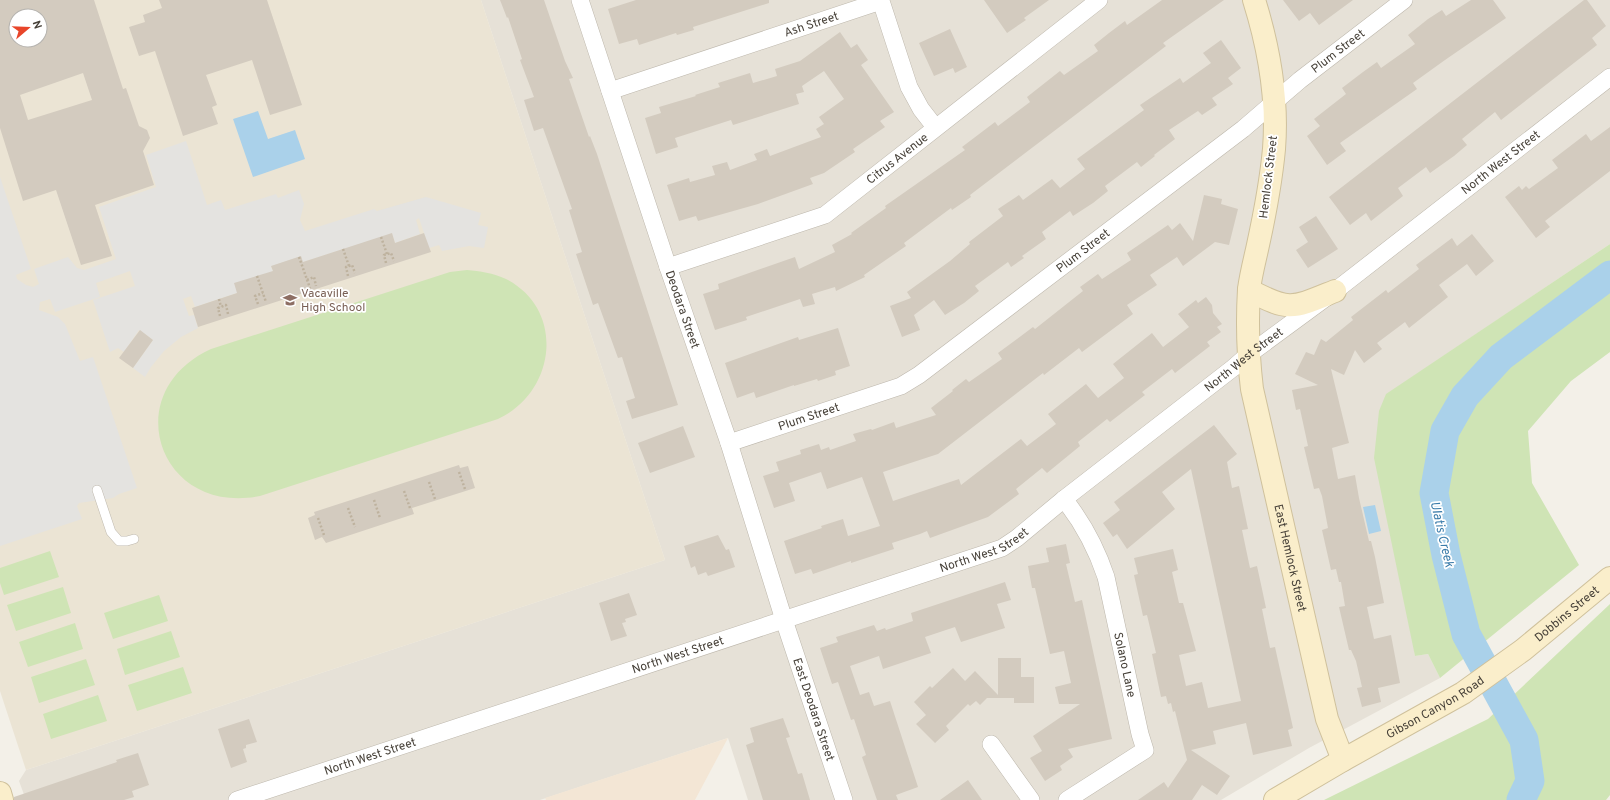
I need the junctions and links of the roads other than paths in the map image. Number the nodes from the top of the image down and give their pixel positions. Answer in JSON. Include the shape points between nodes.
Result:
{"nodes":[{"id":1,"x":580,"y":0,"type":"edge"},
{"id":2,"x":1099,"y":0,"type":"edge"},
{"id":3,"x":1254,"y":0,"type":"edge"},
{"id":4,"x":1404,"y":0,"type":"edge"},
{"id":5,"x":1610,"y":77,"type":"edge"},
{"id":6,"x":610,"y":91,"type":"junction"},
{"id":7,"x":1274,"y":102,"type":"junction"},
{"id":8,"x":935,"y":127,"type":"junction"},
{"id":9,"x":668,"y":267,"type":"junction"},
{"id":10,"x":1250,"y":290,"type":"junction"},
{"id":11,"x":1335,"y":291,"type":"junction"},
{"id":12,"x":1248,"y":355,"type":"junction"},
{"id":13,"x":729,"y":443,"type":"junction"},
{"id":14,"x":97,"y":490,"type":"dead end"},
{"id":15,"x":1064,"y":499,"type":"junction"},
{"id":16,"x":134,"y":539,"type":"dead end"},
{"id":17,"x":1610,"y":578,"type":"edge"},
{"id":18,"x":784,"y":620,"type":"junction"},
{"id":19,"x":1523,"y":650,"type":"joint"},
{"id":20,"x":990,"y":744,"type":"dead end"},
{"id":21,"x":1342,"y":760,"type":"junction"},
{"id":22,"x":0,"y":794,"type":"edge"},
{"id":23,"x":2,"y":800,"type":"edge"},
{"id":24,"x":237,"y":800,"type":"edge"},
{"id":25,"x":844,"y":800,"type":"edge"},
{"id":26,"x":1031,"y":800,"type":"edge"},
{"id":27,"x":1067,"y":800,"type":"edge"},
{"id":28,"x":1275,"y":800,"type":"edge"}],
"edges":[{"from":1,"to":6,"type":"street","name":"Deodara Street"},
{"from":2,"to":8,"type":"street","name":"Citrus Avenue"},
{"from":3,"to":7,"type":"street","name":"Hemlock Street","via":[[1267,51]]},
{"from":4,"to":7,"type":"street","name":"Plum Street"},
{"from":5,"to":11,"type":"street","name":"North West Street"},
{"from":6,"to":8,"type":"street","name":"Ash Street","via":[[881,1],[909,87]]},
{"from":6,"to":9,"type":"street","name":"Deodara Street"},
{"from":7,"to":10,"type":"street","name":"Hemlock Street","via":[[1274,148],[1268,195]]},
{"from":7,"to":13,"type":"street","name":"Plum Street","via":[[1243,129],[919,376],[901,386]]},
{"from":8,"to":9,"type":"street","name":"Citrus Avenue","via":[[825,215]]},
{"from":9,"to":13,"type":"street","name":"Deodara Street"},
{"from":10,"to":11,"type":"street","via":[[1277,303],[1294,306]]},
{"from":10,"to":12,"type":"street","name":"Hemlock Street"},
{"from":11,"to":12,"type":"street","name":"North West Street"},
{"from":12,"to":15,"type":"street","name":"North West Street"},
{"from":12,"to":21,"type":"street","name":"East Hemlock Street","via":[[1252,389],[1327,719]]},
{"from":13,"to":18,"type":"street","name":"Deodara Street"},
{"from":14,"to":16,"type":"lane","via":[[111,532],[119,541]]},
{"from":15,"to":18,"type":"street","name":"North West Street","via":[[1002,548]]},
{"from":15,"to":27,"type":"street","name":"Solano Lane","via":[[1090,537],[1106,577],[1145,750]]},
{"from":17,"to":19,"type":"street","name":"Dobbins Street"},
{"from":18,"to":24,"type":"street","name":"North West Street"},
{"from":18,"to":25,"type":"street","name":"East Deodara Street"},
{"from":19,"to":21,"type":"street","name":"Gibson Canyon Road","via":[[1464,693]]},
{"from":20,"to":26,"type":"street"},
{"from":21,"to":28,"type":"street"},
{"from":22,"to":23,"type":"street"}]}
